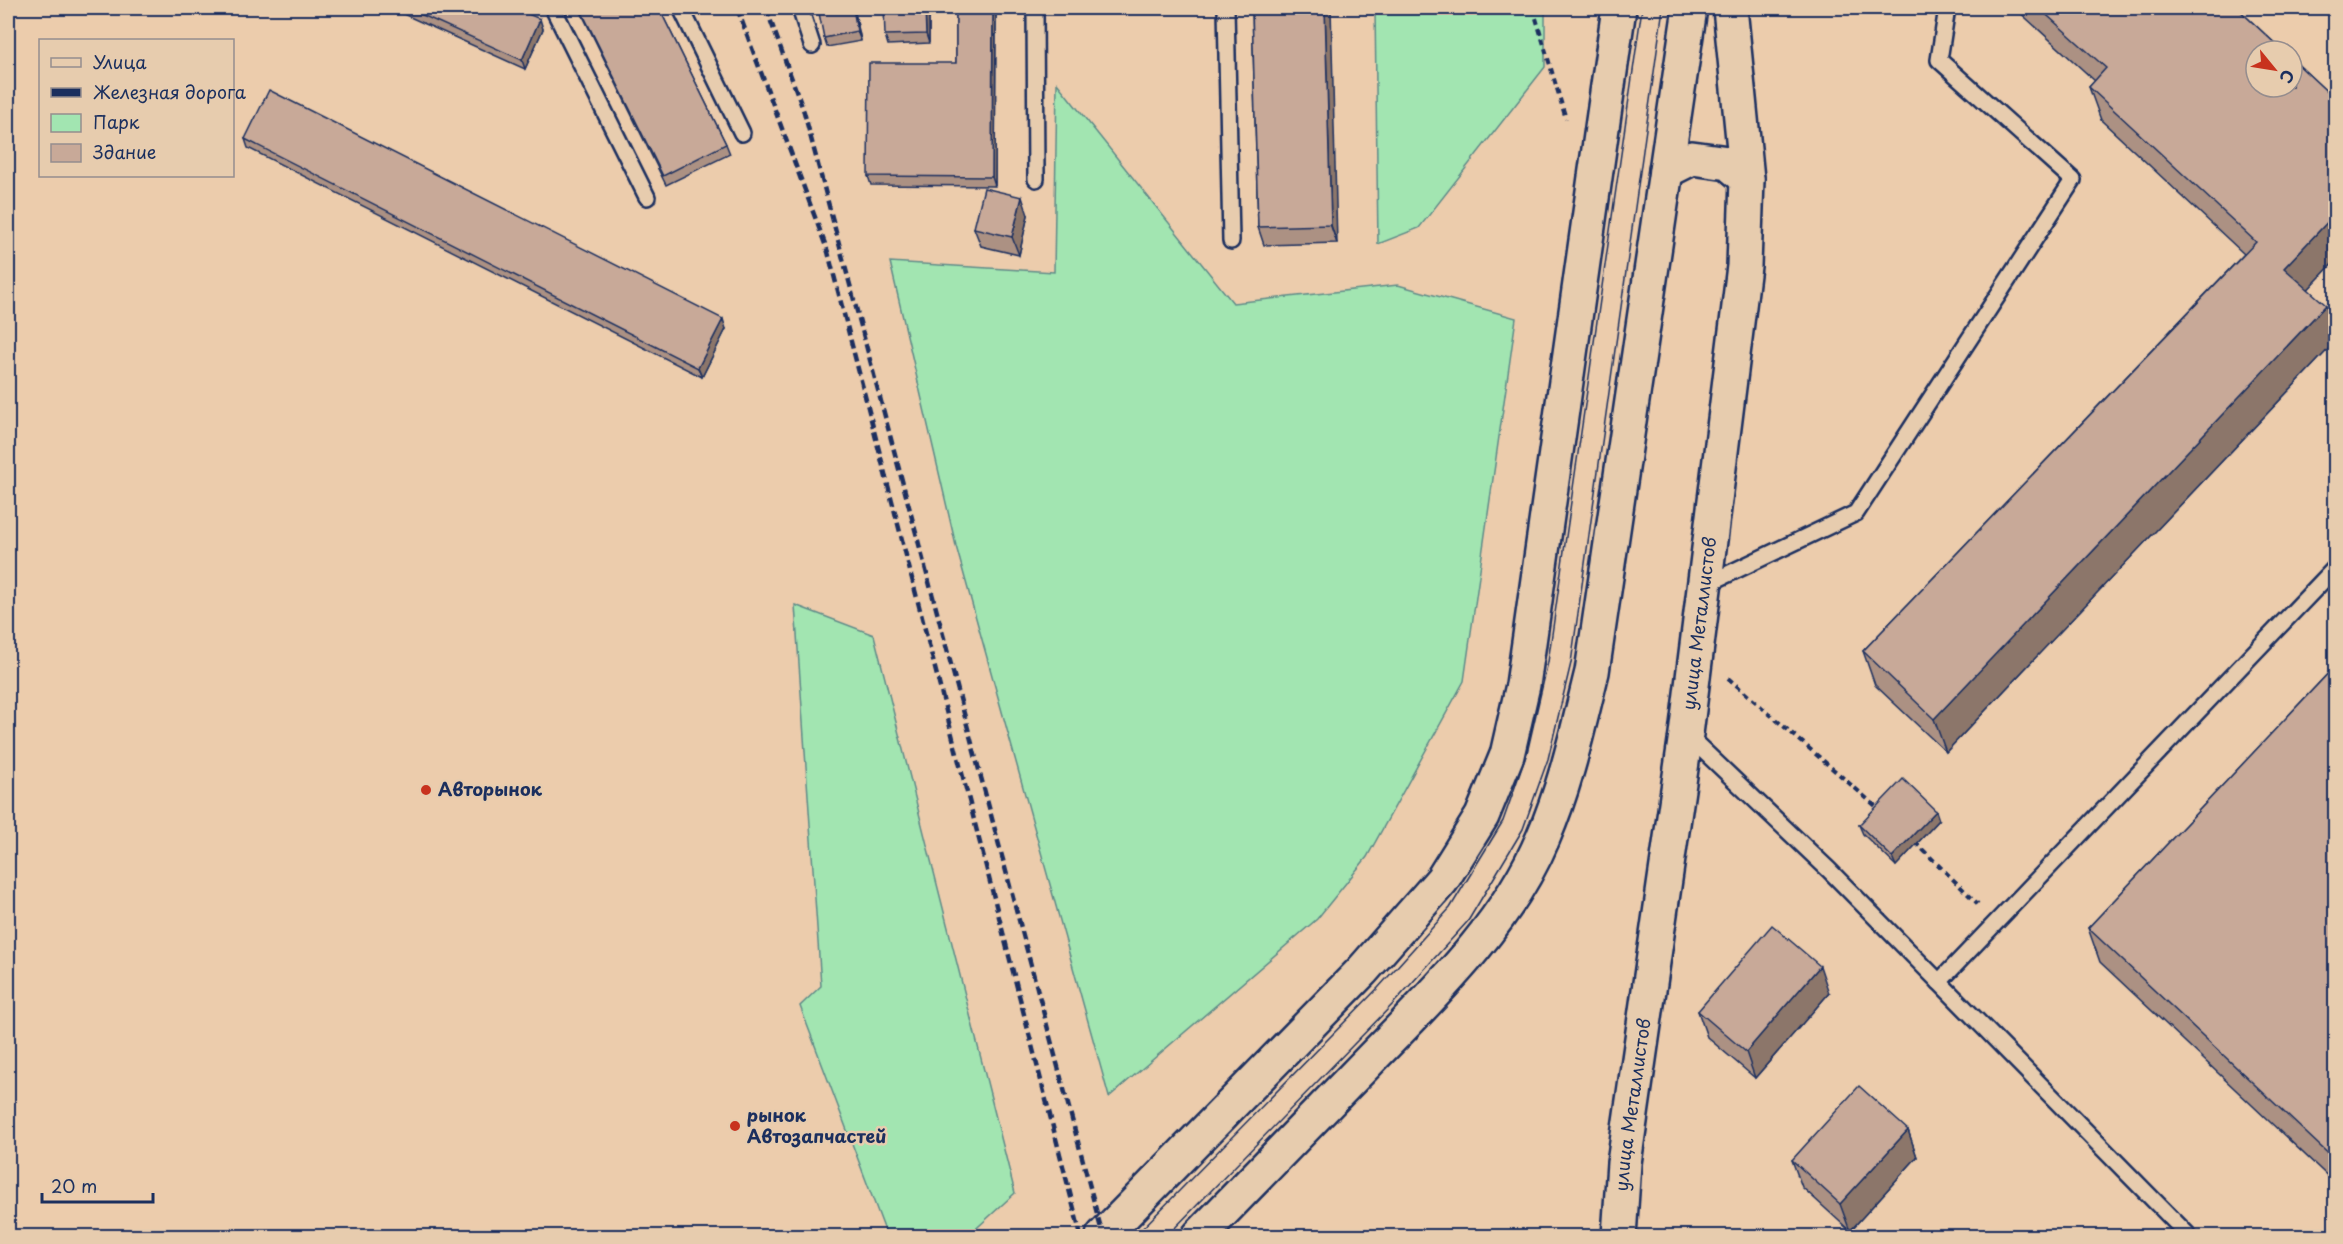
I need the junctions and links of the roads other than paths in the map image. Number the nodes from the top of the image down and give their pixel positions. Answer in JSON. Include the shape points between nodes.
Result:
{"nodes":[{"id":1,"x":554,"y":8,"type":"edge"},
{"id":2,"x":681,"y":8,"type":"edge"},
{"id":3,"x":800,"y":8,"type":"edge"},
{"id":4,"x":1035,"y":8,"type":"edge"},
{"id":5,"x":1226,"y":8,"type":"edge"},
{"id":6,"x":1619,"y":8,"type":"edge"},
{"id":7,"x":1690,"y":8,"type":"edge"},
{"id":8,"x":1730,"y":8,"type":"edge"},
{"id":9,"x":1947,"y":8,"type":"edge"},
{"id":10,"x":812,"y":45,"type":"dead end"},
{"id":11,"x":742,"y":133,"type":"dead end"},
{"id":12,"x":1666,"y":171,"type":"junction"},
{"id":13,"x":1035,"y":179,"type":"dead end"},
{"id":14,"x":1747,"y":179,"type":"junction"},
{"id":15,"x":647,"y":197,"type":"dead end"},
{"id":16,"x":1231,"y":241,"type":"dead end"},
{"id":17,"x":2336,"y":567,"type":"edge"},
{"id":18,"x":1704,"y":585,"type":"junction"},
{"id":19,"x":1686,"y":734,"type":"junction"},
{"id":20,"x":1940,"y":982,"type":"junction"},
{"id":21,"x":1103,"y":1236,"type":"edge"},
{"id":22,"x":1199,"y":1236,"type":"edge"},
{"id":23,"x":1619,"y":1236,"type":"edge"},
{"id":24,"x":2189,"y":1236,"type":"edge"}],
"edges":[{"from":1,"to":15,"type":"lane"},
{"from":2,"to":11,"type":"lane"},
{"from":3,"to":10,"type":"lane"},
{"from":4,"to":13,"type":"lane"},
{"from":5,"to":16,"type":"lane"},
{"from":6,"to":21,"type":"main road","via":[[1522,685],[1507,755],[1482,816],[1442,880],[1362,971]]},
{"from":7,"to":12,"type":"main road"},
{"from":8,"to":14,"type":"main road","name":"улица Металлистов"},
{"from":9,"to":18,"type":"lane","via":[[1939,60],[2073,180],[1856,513]]},
{"from":12,"to":14,"type":"main road","via":[[1692,158],[1728,163]]},
{"from":12,"to":22,"type":"main road","via":[[1592,672],[1569,762],[1543,839],[1484,937]]},
{"from":14,"to":18,"type":"main road","name":"улица Металлистов","via":[[1744,266]]},
{"from":17,"to":20,"type":"lane"},
{"from":18,"to":19,"type":"main road","name":"улица Металлистов"},
{"from":19,"to":20,"type":"lane"},
{"from":19,"to":23,"type":"main road","name":"улица Металлистов","via":[[1624,1163]]},
{"from":20,"to":24,"type":"lane"}]}
